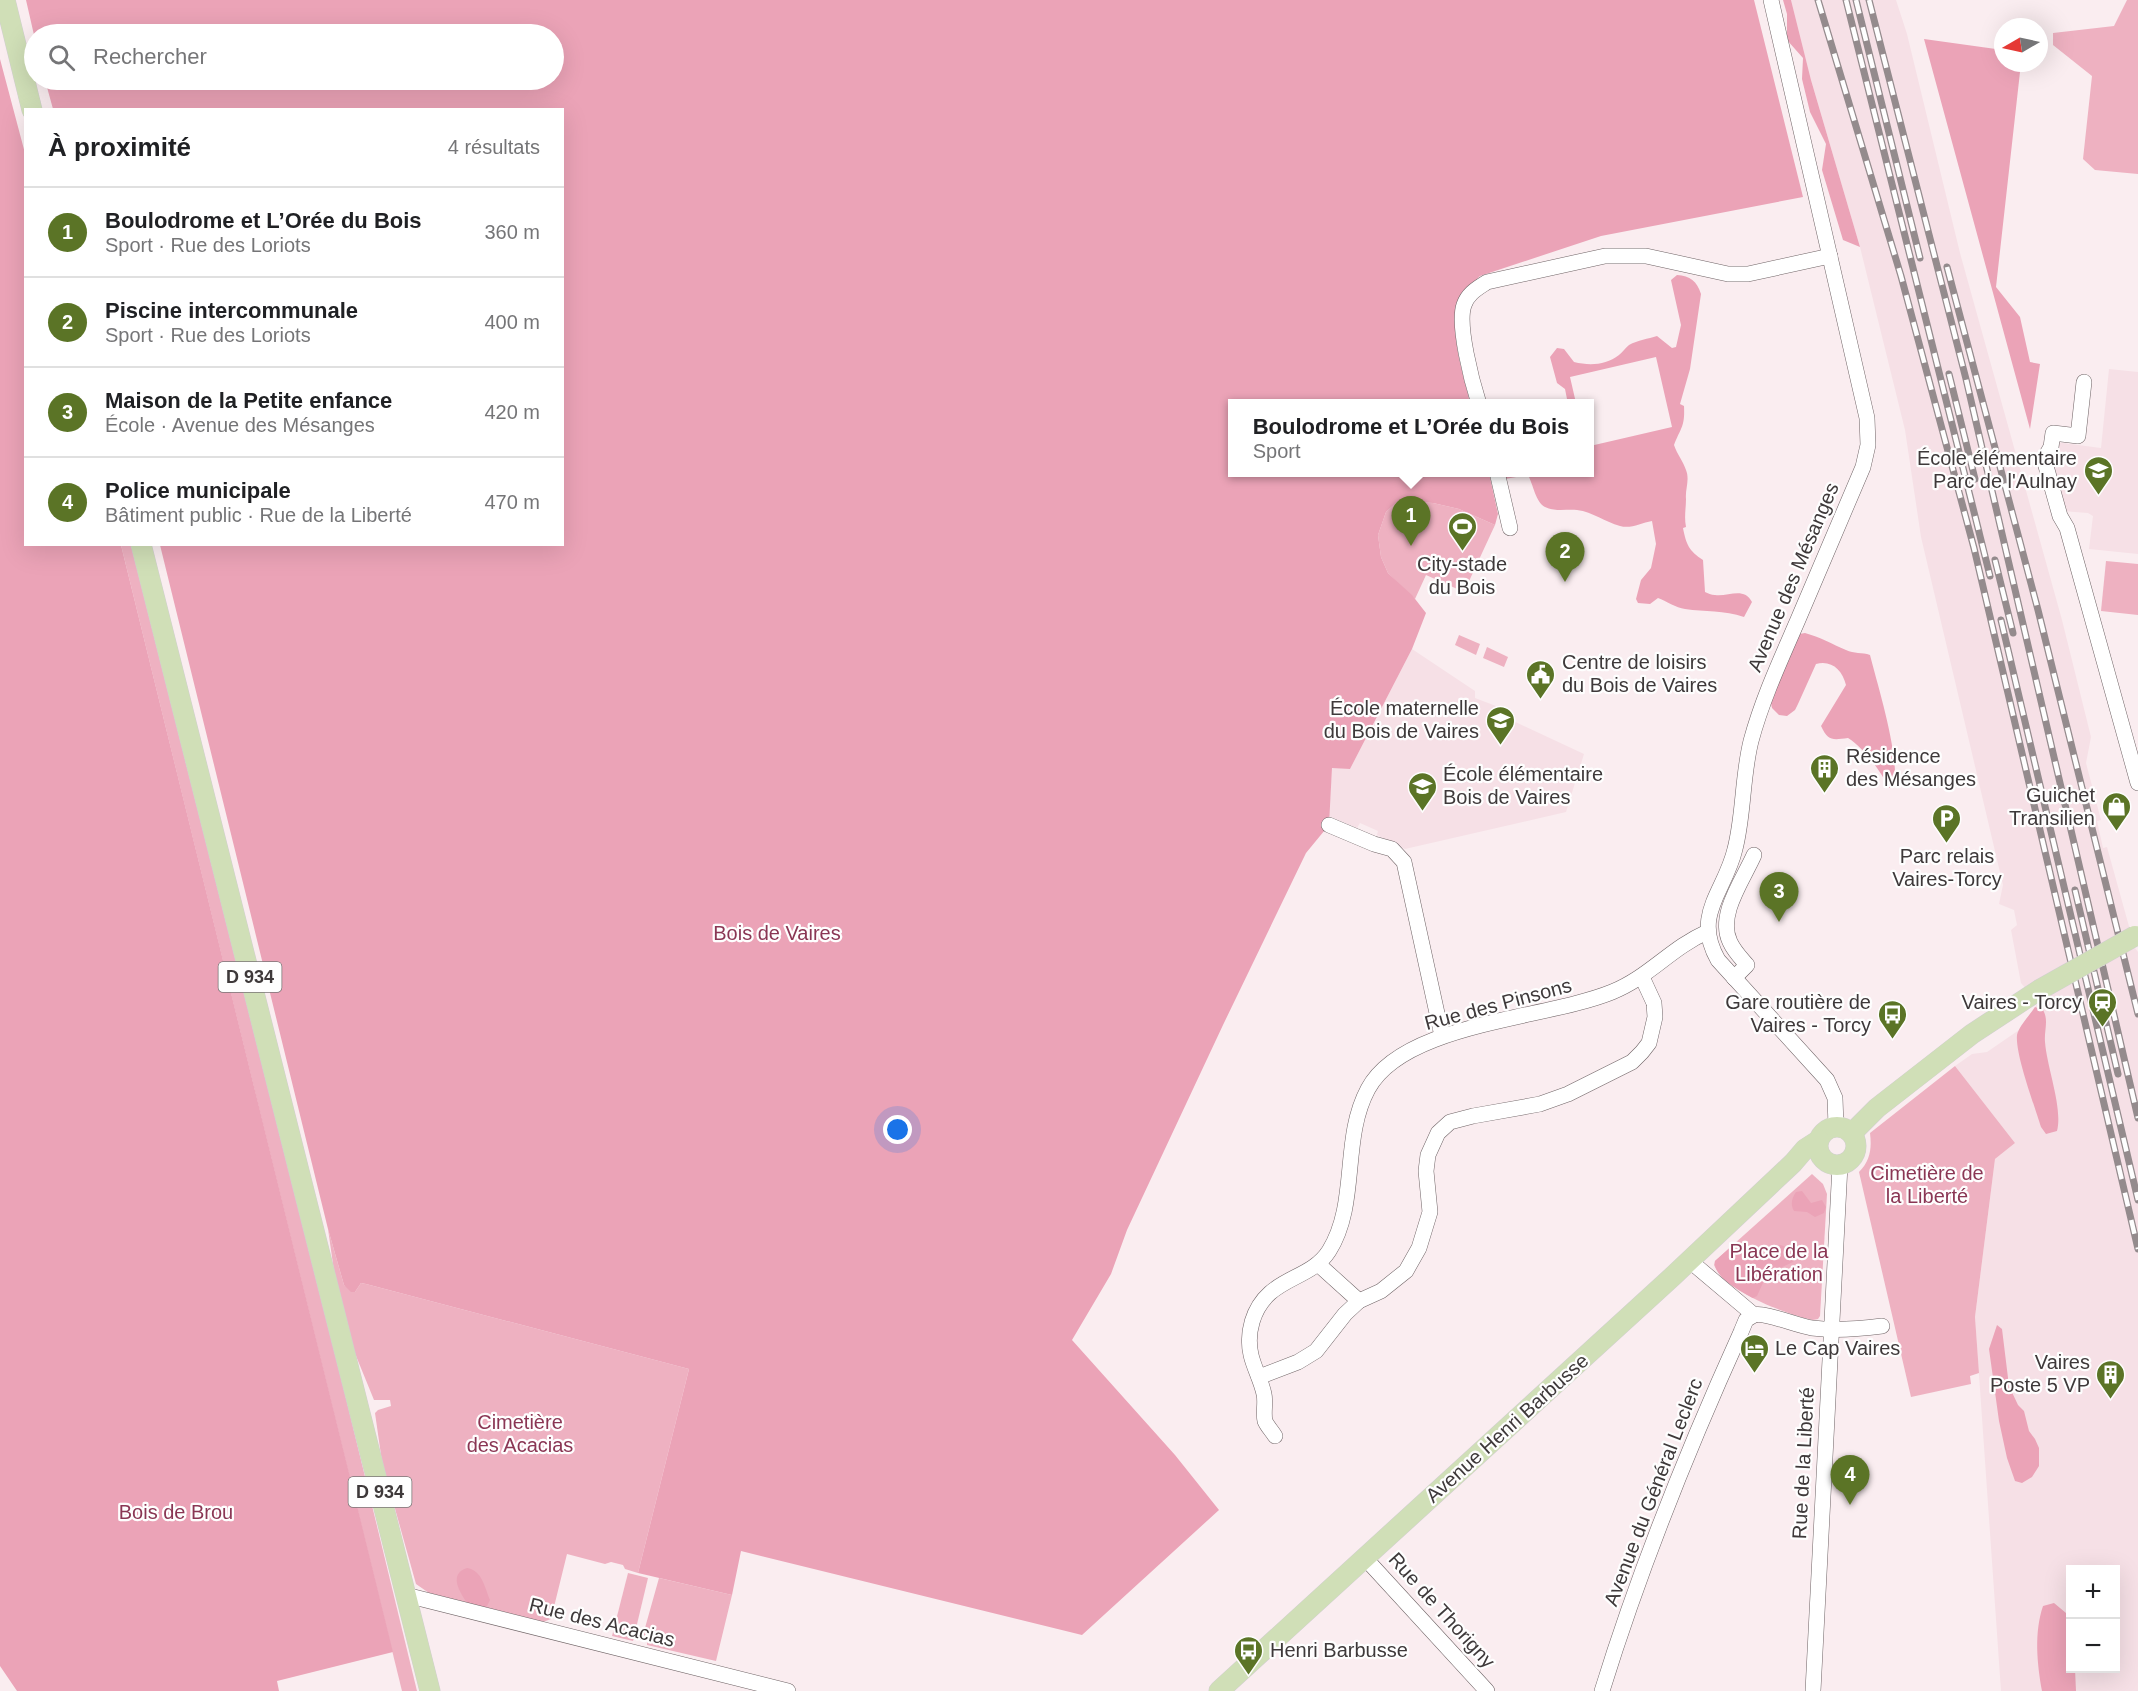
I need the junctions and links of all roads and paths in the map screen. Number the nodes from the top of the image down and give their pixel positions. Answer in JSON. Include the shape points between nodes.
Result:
{"nodes":[{"id":1,"x":5,"y":0,"type":"edge"},
{"id":2,"x":1771,"y":0,"type":"edge"},
{"id":3,"x":24,"y":77,"type":"edge"},
{"id":4,"x":27,"y":90,"type":"edge"},
{"id":5,"x":32,"y":108,"type":"edge"},
{"id":6,"x":1830,"y":256,"type":"junction"},
{"id":7,"x":2084,"y":382,"type":"dead end"},
{"id":8,"x":1478,"y":399,"type":"edge"},
{"id":9,"x":1498,"y":477,"type":"edge"},
{"id":10,"x":1510,"y":528,"type":"dead end"},
{"id":11,"x":142,"y":546,"type":"edge"},
{"id":12,"x":2138,"y":783,"type":"edge"},
{"id":13,"x":1329,"y":825,"type":"dead end"},
{"id":14,"x":1754,"y":855,"type":"dead end"},
{"id":15,"x":1707,"y":932,"type":"junction"},
{"id":16,"x":2137,"y":935,"type":"edge"},
{"id":17,"x":1642,"y":977,"type":"junction"},
{"id":18,"x":1734,"y":978,"type":"junction"},
{"id":19,"x":1442,"y":1036,"type":"junction"},
{"id":20,"x":1844,"y":1130,"type":"junction"},
{"id":21,"x":1819,"y":1140,"type":"junction"},
{"id":22,"x":1832,"y":1162,"type":"junction"},
{"id":23,"x":1793,"y":1163,"type":"junction"},
{"id":24,"x":1690,"y":1261,"type":"junction"},
{"id":25,"x":1318,"y":1264,"type":"junction"},
{"id":26,"x":1359,"y":1301,"type":"junction"},
{"id":27,"x":1754,"y":1315,"type":"junction"},
{"id":28,"x":1882,"y":1326,"type":"dead end"},
{"id":29,"x":1831,"y":1329,"type":"junction"},
{"id":30,"x":1259,"y":1377,"type":"junction"},
{"id":31,"x":1275,"y":1436,"type":"dead end"},
{"id":32,"x":1365,"y":1558,"type":"junction"},
{"id":33,"x":406,"y":1595,"type":"junction"},
{"id":34,"x":430,"y":1691,"type":"edge"},
{"id":35,"x":788,"y":1691,"type":"edge"},
{"id":36,"x":1219,"y":1691,"type":"edge"},
{"id":37,"x":1487,"y":1691,"type":"edge"},
{"id":38,"x":1602,"y":1691,"type":"edge"},
{"id":39,"x":1813,"y":1691,"type":"edge"}],
"edges":[{"from":1,"to":3,"type":"main road"},
{"from":2,"to":6,"type":"street","name":"Avenue des Mésanges"},
{"from":4,"to":5,"type":"main road"},
{"from":6,"to":8,"type":"street","via":[[1748,274],[1728,274],[1646,256],[1605,256],[1487,282],[1473,290],[1464,304],[1462,327]]},
{"from":6,"to":15,"type":"street","name":"Avenue des Mésanges","via":[[1867,418],[1868,445],[1863,467],[1756,725],[1735,849],[1710,908]]},
{"from":7,"to":12,"type":"street","via":[[2078,436],[2053,433],[2044,459]]},
{"from":9,"to":10,"type":"street"},
{"from":11,"to":33,"type":"main road","number":"D 934"},
{"from":13,"to":19,"type":"street","via":[[1392,849],[1404,862]]},
{"from":14,"to":18,"type":"street","via":[[1727,917],[1729,940],[1747,965]]},
{"from":15,"to":17,"type":"street","name":"Rue des Pinsons","via":[[1688,940]]},
{"from":15,"to":18,"type":"street","via":[[1718,960]]},
{"from":16,"to":20,"type":"main road","bridge":true,"via":[[2039,990],[1972,1034]]},
{"from":17,"to":19,"type":"street","name":"Rue des Pinsons","via":[[1585,1002]]},
{"from":17,"to":26,"type":"street","via":[[1655,1017],[1648,1043],[1632,1062],[1568,1094],[1539,1104],[1450,1122],[1438,1133],[1428,1155],[1430,1212],[1419,1248],[1406,1271],[1395,1281]]},
{"from":18,"to":20,"type":"street","via":[[1827,1080]]},
{"from":19,"to":25,"type":"street","name":"Rue des Pinsons","via":[[1400,1056],[1369,1087],[1356,1124],[1342,1221]]},
{"from":20,"to":21,"type":"main road","via":[[1826,1130]]},
{"from":20,"to":22,"type":"main road","via":[[1857,1143],[1855,1155],[1847,1163]]},
{"from":21,"to":22,"type":"main road","via":[[1819,1151]]},
{"from":21,"to":23,"type":"main road","name":"Avenue Henri Barbusse"},
{"from":22,"to":23,"type":"main road"},
{"from":22,"to":29,"type":"street","name":"Rue de la Liberté"},
{"from":23,"to":24,"type":"main road","name":"Avenue Henri Barbusse"},
{"from":24,"to":27,"type":"street"},
{"from":24,"to":32,"type":"main road","name":"Avenue Henri Barbusse"},
{"from":25,"to":26,"type":"street"},
{"from":25,"to":30,"type":"street","name":"Rue des Pinsons","via":[[1271,1292],[1256,1311],[1250,1340]]},
{"from":26,"to":30,"type":"street","via":[[1316,1351]]},
{"from":27,"to":29,"type":"street"},
{"from":27,"to":38,"type":"street","name":"Avenue du Général Leclerc","via":[[1746,1320],[1677,1476]]},
{"from":28,"to":29,"type":"street"},
{"from":29,"to":39,"type":"street","name":"Rue de la Liberté"},
{"from":30,"to":31,"type":"street","name":"Rue des Pinsons","via":[[1265,1396],[1265,1420]]},
{"from":32,"to":36,"type":"main road","name":"Avenue Henri Barbusse"},
{"from":32,"to":37,"type":"street","name":"Rue de Thorigny"},
{"from":33,"to":34,"type":"main road","number":"D 934"},
{"from":33,"to":35,"type":"street","name":"Rue des Acacias"}]}
